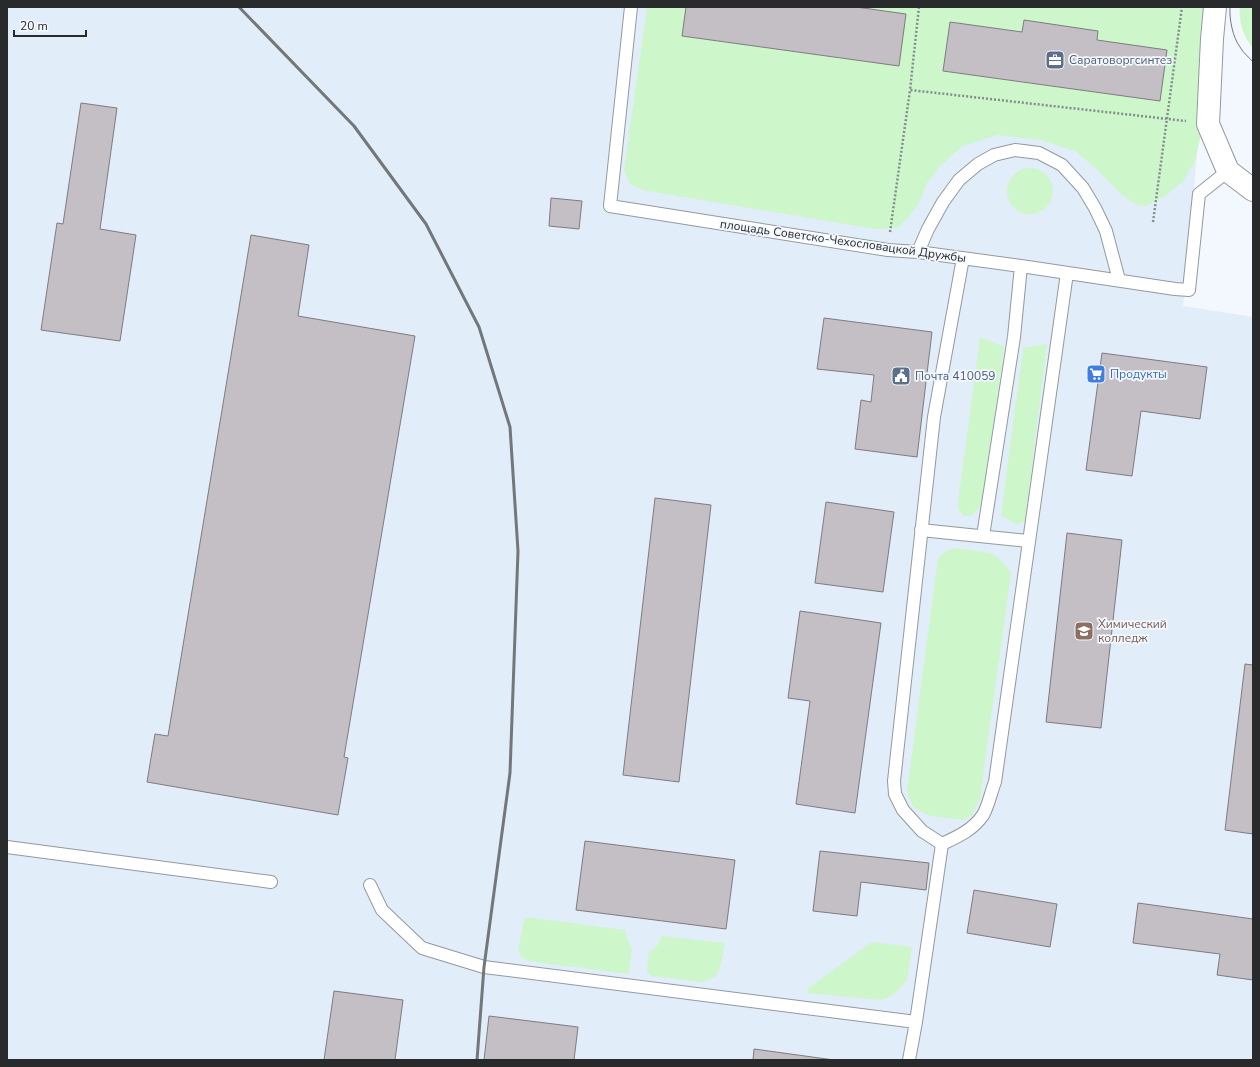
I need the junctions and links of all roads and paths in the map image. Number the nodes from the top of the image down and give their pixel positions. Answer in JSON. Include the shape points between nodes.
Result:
{"nodes":[{"id":1,"x":631,"y":7,"type":"edge"},
{"id":2,"x":919,"y":7,"type":"edge"},
{"id":3,"x":1182,"y":7,"type":"edge"},
{"id":4,"x":1215,"y":7,"type":"edge"},
{"id":5,"x":910,"y":90,"type":"junction"},
{"id":6,"x":1167,"y":119,"type":"junction"},
{"id":7,"x":1208,"y":124,"type":"junction"},
{"id":8,"x":1228,"y":171,"type":"junction"},
{"id":9,"x":1253,"y":190,"type":"edge"},
{"id":10,"x":1153,"y":222,"type":"dead end"},
{"id":11,"x":888,"y":250,"type":"junction"},
{"id":12,"x":918,"y":252,"type":"junction"},
{"id":13,"x":963,"y":258,"type":"junction"},
{"id":14,"x":1021,"y":266,"type":"junction"},
{"id":15,"x":1067,"y":273,"type":"junction"},
{"id":16,"x":1119,"y":280,"type":"junction"},
{"id":17,"x":921,"y":530,"type":"junction"},
{"id":18,"x":983,"y":536,"type":"junction"},
{"id":19,"x":1028,"y":541,"type":"junction"},
{"id":20,"x":942,"y":844,"type":"junction"},
{"id":21,"x":7,"y":847,"type":"edge"},
{"id":22,"x":271,"y":882,"type":"dead end"},
{"id":23,"x":370,"y":885,"type":"dead end"},
{"id":24,"x":916,"y":1022,"type":"junction"},
{"id":25,"x":909,"y":1060,"type":"edge"}],
"edges":[{"from":1,"to":11,"type":"lane","name":"площадь Советско-Чехословацкой Дружбы","via":[[610,206]]},
{"from":2,"to":5,"type":"path"},
{"from":3,"to":6,"type":"path"},
{"from":4,"to":7,"type":"street"},
{"from":5,"to":6,"type":"path"},
{"from":5,"to":11,"type":"path"},
{"from":6,"to":7,"type":"path"},
{"from":6,"to":10,"type":"path"},
{"from":7,"to":8,"type":"street"},
{"from":8,"to":9,"type":"street"},
{"from":8,"to":16,"type":"lane","name":"площадь Советско-Чехословацкой Дружбы","via":[[1199,194],[1189,290]]},
{"from":11,"to":12,"type":"lane","name":"площадь Советско-Чехословацкой Дружбы"},
{"from":12,"to":13,"type":"lane","name":"площадь Советско-Чехословацкой Дружбы"},
{"from":12,"to":16,"type":"lane","via":[[943,202],[959,180],[978,164],[994,155],[1015,150],[1039,153],[1062,165],[1084,188],[1106,231]]},
{"from":13,"to":14,"type":"lane","name":"площадь Советско-Чехословацкой Дружбы"},
{"from":13,"to":17,"type":"lane","via":[[934,417]]},
{"from":14,"to":15,"type":"lane","name":"площадь Советско-Чехословацкой Дружбы"},
{"from":14,"to":18,"type":"lane","via":[[1014,337]]},
{"from":15,"to":16,"type":"lane","name":"площадь Советско-Чехословацкой Дружбы"},
{"from":15,"to":19,"type":"lane"},
{"from":17,"to":18,"type":"lane"},
{"from":17,"to":20,"type":"lane","via":[[894,787],[903,810],[922,831]]},
{"from":18,"to":19,"type":"lane"},
{"from":19,"to":20,"type":"lane","via":[[995,782],[983,814],[972,828]]},
{"from":20,"to":24,"type":"lane"},
{"from":21,"to":22,"type":"lane"},
{"from":23,"to":24,"type":"lane","via":[[382,910],[422,948],[484,967]]},
{"from":24,"to":25,"type":"lane"}]}
